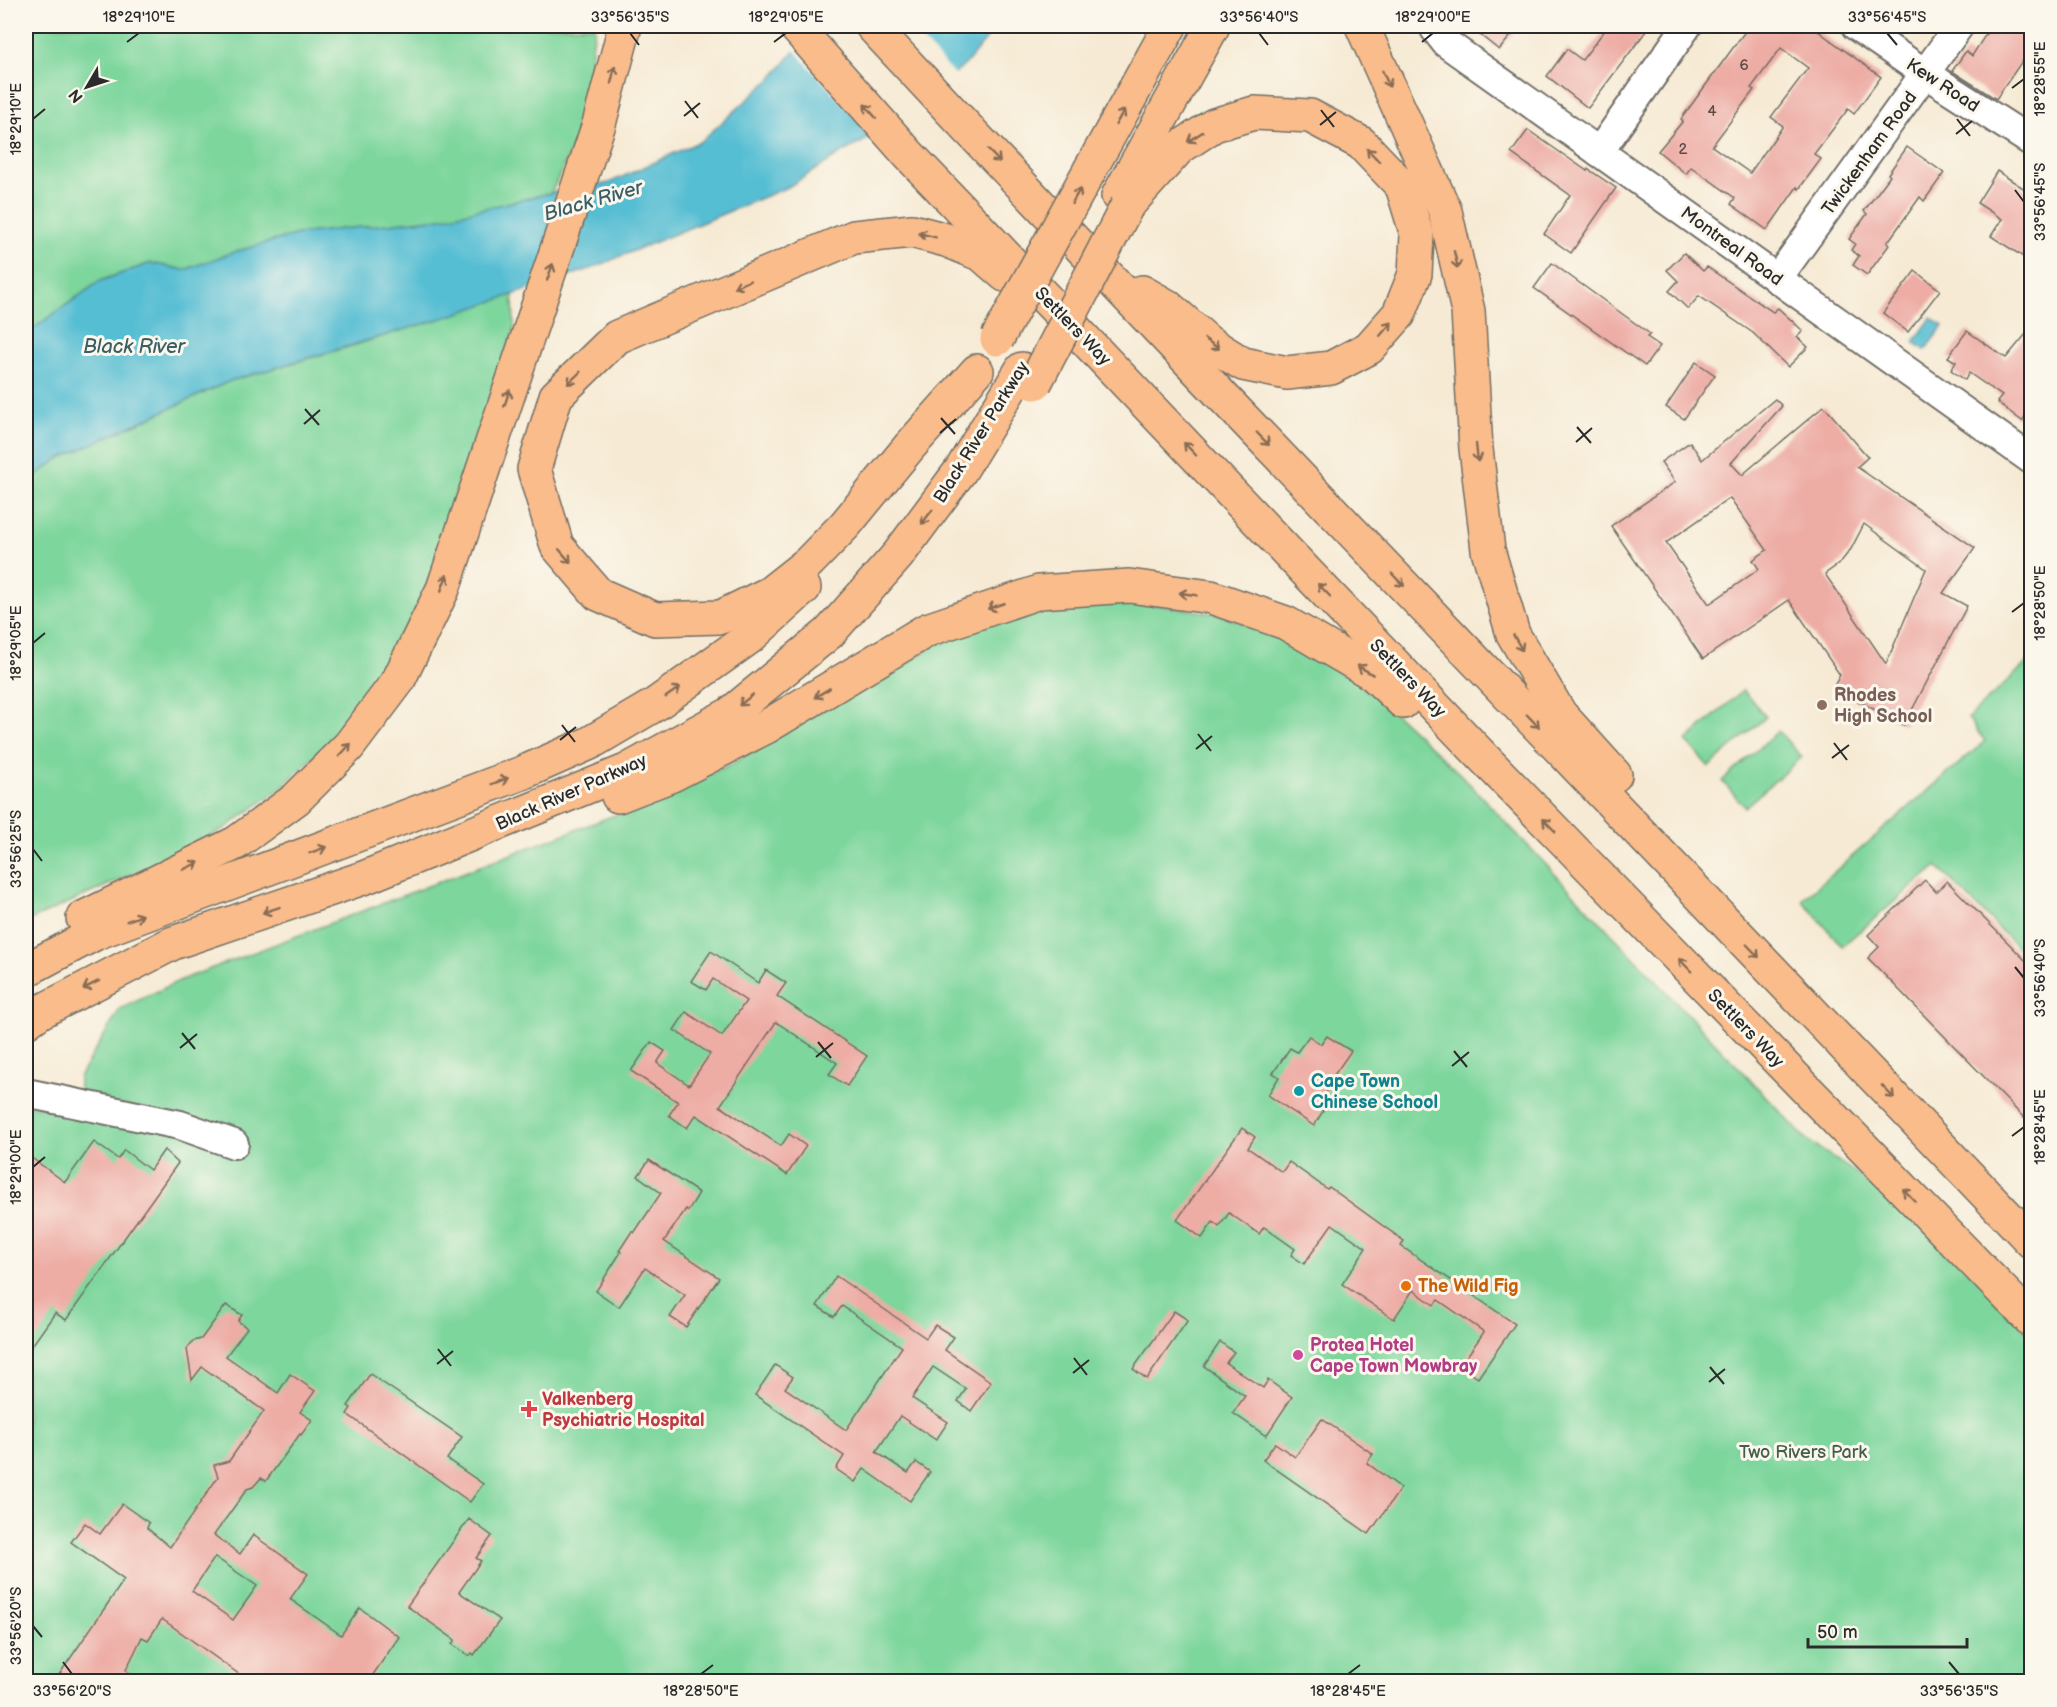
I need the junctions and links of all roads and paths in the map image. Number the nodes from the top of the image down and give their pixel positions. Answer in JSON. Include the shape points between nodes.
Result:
{"nodes":[{"id":1,"x":625,"y":26,"type":"edge"},
{"id":2,"x":795,"y":26,"type":"edge"},
{"id":3,"x":872,"y":26,"type":"edge"},
{"id":4,"x":1170,"y":26,"type":"edge"},
{"id":5,"x":1213,"y":26,"type":"edge"},
{"id":6,"x":1362,"y":26,"type":"edge"},
{"id":7,"x":1687,"y":26,"type":"edge"},
{"id":8,"x":1856,"y":26,"type":"edge"},
{"id":9,"x":1959,"y":26,"type":"edge"},
{"id":10,"x":1435,"y":27,"type":"edge"},
{"id":11,"x":1926,"y":74,"type":"junction"},
{"id":12,"x":2031,"y":142,"type":"edge"},
{"id":13,"x":1599,"y":152,"type":"junction"},
{"id":14,"x":1123,"y":201,"type":"junction"},
{"id":15,"x":1102,"y":268,"type":"junction"},
{"id":16,"x":1777,"y":279,"type":"junction"},
{"id":17,"x":1092,"y":347,"type":"junction"},
{"id":18,"x":977,"y":371,"type":"junction"},
{"id":19,"x":2031,"y":460,"type":"edge"},
{"id":20,"x":1480,"y":754,"type":"junction"},
{"id":21,"x":366,"y":877,"type":"junction"},
{"id":22,"x":1713,"y":909,"type":"junction"},
{"id":23,"x":26,"y":948,"type":"edge"},
{"id":24,"x":26,"y":970,"type":"edge"},
{"id":25,"x":26,"y":1022,"type":"edge"},
{"id":26,"x":26,"y":1093,"type":"edge"},
{"id":27,"x":234,"y":1143,"type":"dead end"},
{"id":28,"x":1950,"y":1237,"type":"junction"},
{"id":29,"x":2031,"y":1242,"type":"edge"},
{"id":30,"x":2031,"y":1321,"type":"edge"},
{"id":31,"x":2031,"y":1338,"type":"edge"}],
"edges":[{"from":23,"to":1,"type":"highway","one_way":true,"via":[[236,843],[296,800],[349,746],[398,681],[443,589],[599,124]]},
{"from":17,"to":2,"type":"highway","name":"Settlers Way","one_way":true,"via":[[909,155]]},
{"from":3,"to":15,"type":"highway","one_way":true},
{"from":18,"to":4,"type":"highway","name":"Black River Parkway","one_way":true,"bridge":true},
{"from":5,"to":14,"type":"highway","name":"Black River Parkway"},
{"from":6,"to":22,"type":"highway","one_way":true,"via":[[1445,211],[1468,311],[1476,449],[1488,550],[1513,634],[1560,714],[1620,781]]},
{"from":7,"to":13,"type":"street"},
{"from":8,"to":11,"type":"street","name":"Kew Road"},
{"from":9,"to":11,"type":"street","name":"Twickenham Road"},
{"from":10,"to":13,"type":"street","name":"Montreal Road","via":[[1446,43]]},
{"from":11,"to":12,"type":"street","name":"Kew Road"},
{"from":11,"to":16,"type":"street","name":"Twickenham Road"},
{"from":13,"to":16,"type":"street","name":"Montreal Road"},
{"from":15,"to":14,"type":"highway","one_way":true,"via":[[1167,306],[1208,342],[1243,364],[1287,373],[1331,368],[1369,348],[1399,314],[1415,274],[1417,235],[1402,186],[1360,143],[1310,116],[1254,113],[1214,125],[1179,148]]},
{"from":14,"to":21,"type":"highway","name":"Black River Parkway","one_way":true,"via":[[1029,376],[898,555],[828,633],[730,714],[626,771]]},
{"from":15,"to":22,"type":"highway","one_way":true},
{"from":16,"to":19,"type":"street","name":"Montreal Road"},
{"from":17,"to":18,"type":"highway","one_way":true,"via":[[982,255],[912,231],[854,237],[617,338],[556,396],[534,469],[557,546],[598,594],[655,619],[721,617],[770,594],[808,563]]},
{"from":20,"to":17,"type":"highway","name":"Settlers Way","one_way":true},
{"from":24,"to":18,"type":"highway","name":"Black River Parkway","one_way":true,"via":[[96,933],[522,773],[590,743],[656,704],[750,637],[835,560],[910,475]]},
{"from":20,"to":21,"type":"highway","one_way":true,"via":[[1440,737],[1373,674],[1286,623],[1211,597],[1129,586],[1039,592],[927,630],[766,727],[672,775],[435,865]]},
{"from":28,"to":20,"type":"highway","name":"Settlers Way","one_way":true},
{"from":21,"to":25,"type":"highway","name":"Black River Parkway","one_way":true,"via":[[173,943]]},
{"from":22,"to":29,"type":"highway","one_way":true},
{"from":26,"to":27,"type":"street","via":[[180,1125]]},
{"from":28,"to":30,"type":"highway","name":"Settlers Way"},
{"from":28,"to":31,"type":"highway"}]}
